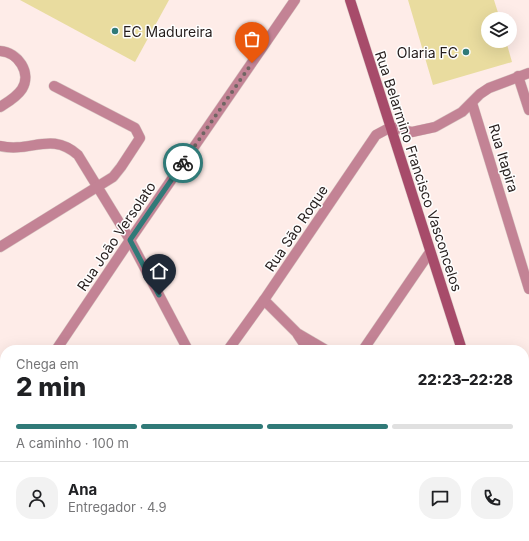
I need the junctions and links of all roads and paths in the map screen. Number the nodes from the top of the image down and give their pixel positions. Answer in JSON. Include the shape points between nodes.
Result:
{"nodes":[{"id":1,"x":295,"y":0,"type":"edge"},
{"id":2,"x":350,"y":0,"type":"edge"},
{"id":3,"x":0,"y":51,"type":"edge"},
{"id":4,"x":529,"y":73,"type":"edge"},
{"id":5,"x":518,"y":76,"type":"junction"},
{"id":6,"x":54,"y":86,"type":"dead end"},
{"id":7,"x":472,"y":103,"type":"junction"},
{"id":8,"x":0,"y":107,"type":"edge"},
{"id":9,"x":529,"y":110,"type":"edge"},
{"id":10,"x":391,"y":127,"type":"junction"},
{"id":11,"x":0,"y":146,"type":"edge"},
{"id":12,"x":98,"y":187,"type":"junction"},
{"id":13,"x":130,"y":240,"type":"junction"},
{"id":14,"x":0,"y":247,"type":"edge"},
{"id":15,"x":430,"y":252,"type":"junction"},
{"id":16,"x":529,"y":289,"type":"edge"},
{"id":17,"x":264,"y":300,"type":"junction"},
{"id":18,"x":297,"y":333,"type":"junction"},
{"id":19,"x":59,"y":345,"type":"edge"},
{"id":20,"x":185,"y":345,"type":"edge"},
{"id":21,"x":232,"y":345,"type":"edge"},
{"id":22,"x":305,"y":345,"type":"edge"},
{"id":23,"x":317,"y":345,"type":"edge"},
{"id":24,"x":366,"y":345,"type":"edge"},
{"id":25,"x":460,"y":345,"type":"edge"}],
"edges":[{"from":1,"to":13,"type":"street","name":"Rua João Versolato"},
{"from":2,"to":10,"type":"street","name":"Rua Belarmino Francisco Vasconcelos"},
{"from":3,"to":8,"type":"street","via":[[14,56],[25,69],[22,88],[16,96]]},
{"from":4,"to":5,"type":"street"},
{"from":5,"to":7,"type":"street","via":[[489,88]]},
{"from":5,"to":9,"type":"street"},
{"from":6,"to":12,"type":"street","via":[[135,128],[138,132],[140,138],[121,167],[113,177]]},
{"from":7,"to":10,"type":"street","via":[[436,127],[412,132]]},
{"from":7,"to":16,"type":"street","name":"Rua Itapira"},
{"from":10,"to":15,"type":"street","name":"Rua Belarmino Francisco Vasconcelos"},
{"from":10,"to":17,"type":"street","name":"Rua São Roque","via":[[376,136],[360,157]]},
{"from":11,"to":12,"type":"street","via":[[24,148],[38,144],[61,144],[78,156]]},
{"from":12,"to":13,"type":"street"},
{"from":12,"to":14,"type":"street"},
{"from":13,"to":19,"type":"street","name":"Rua João Versolato"},
{"from":13,"to":20,"type":"street"},
{"from":15,"to":24,"type":"street"},
{"from":15,"to":25,"type":"street","name":"Rua Belarmino Francisco Vasconcelos"},
{"from":17,"to":18,"type":"street"},
{"from":17,"to":21,"type":"street","name":"Rua São Roque"},
{"from":18,"to":22,"type":"street"},
{"from":18,"to":23,"type":"street"}]}
